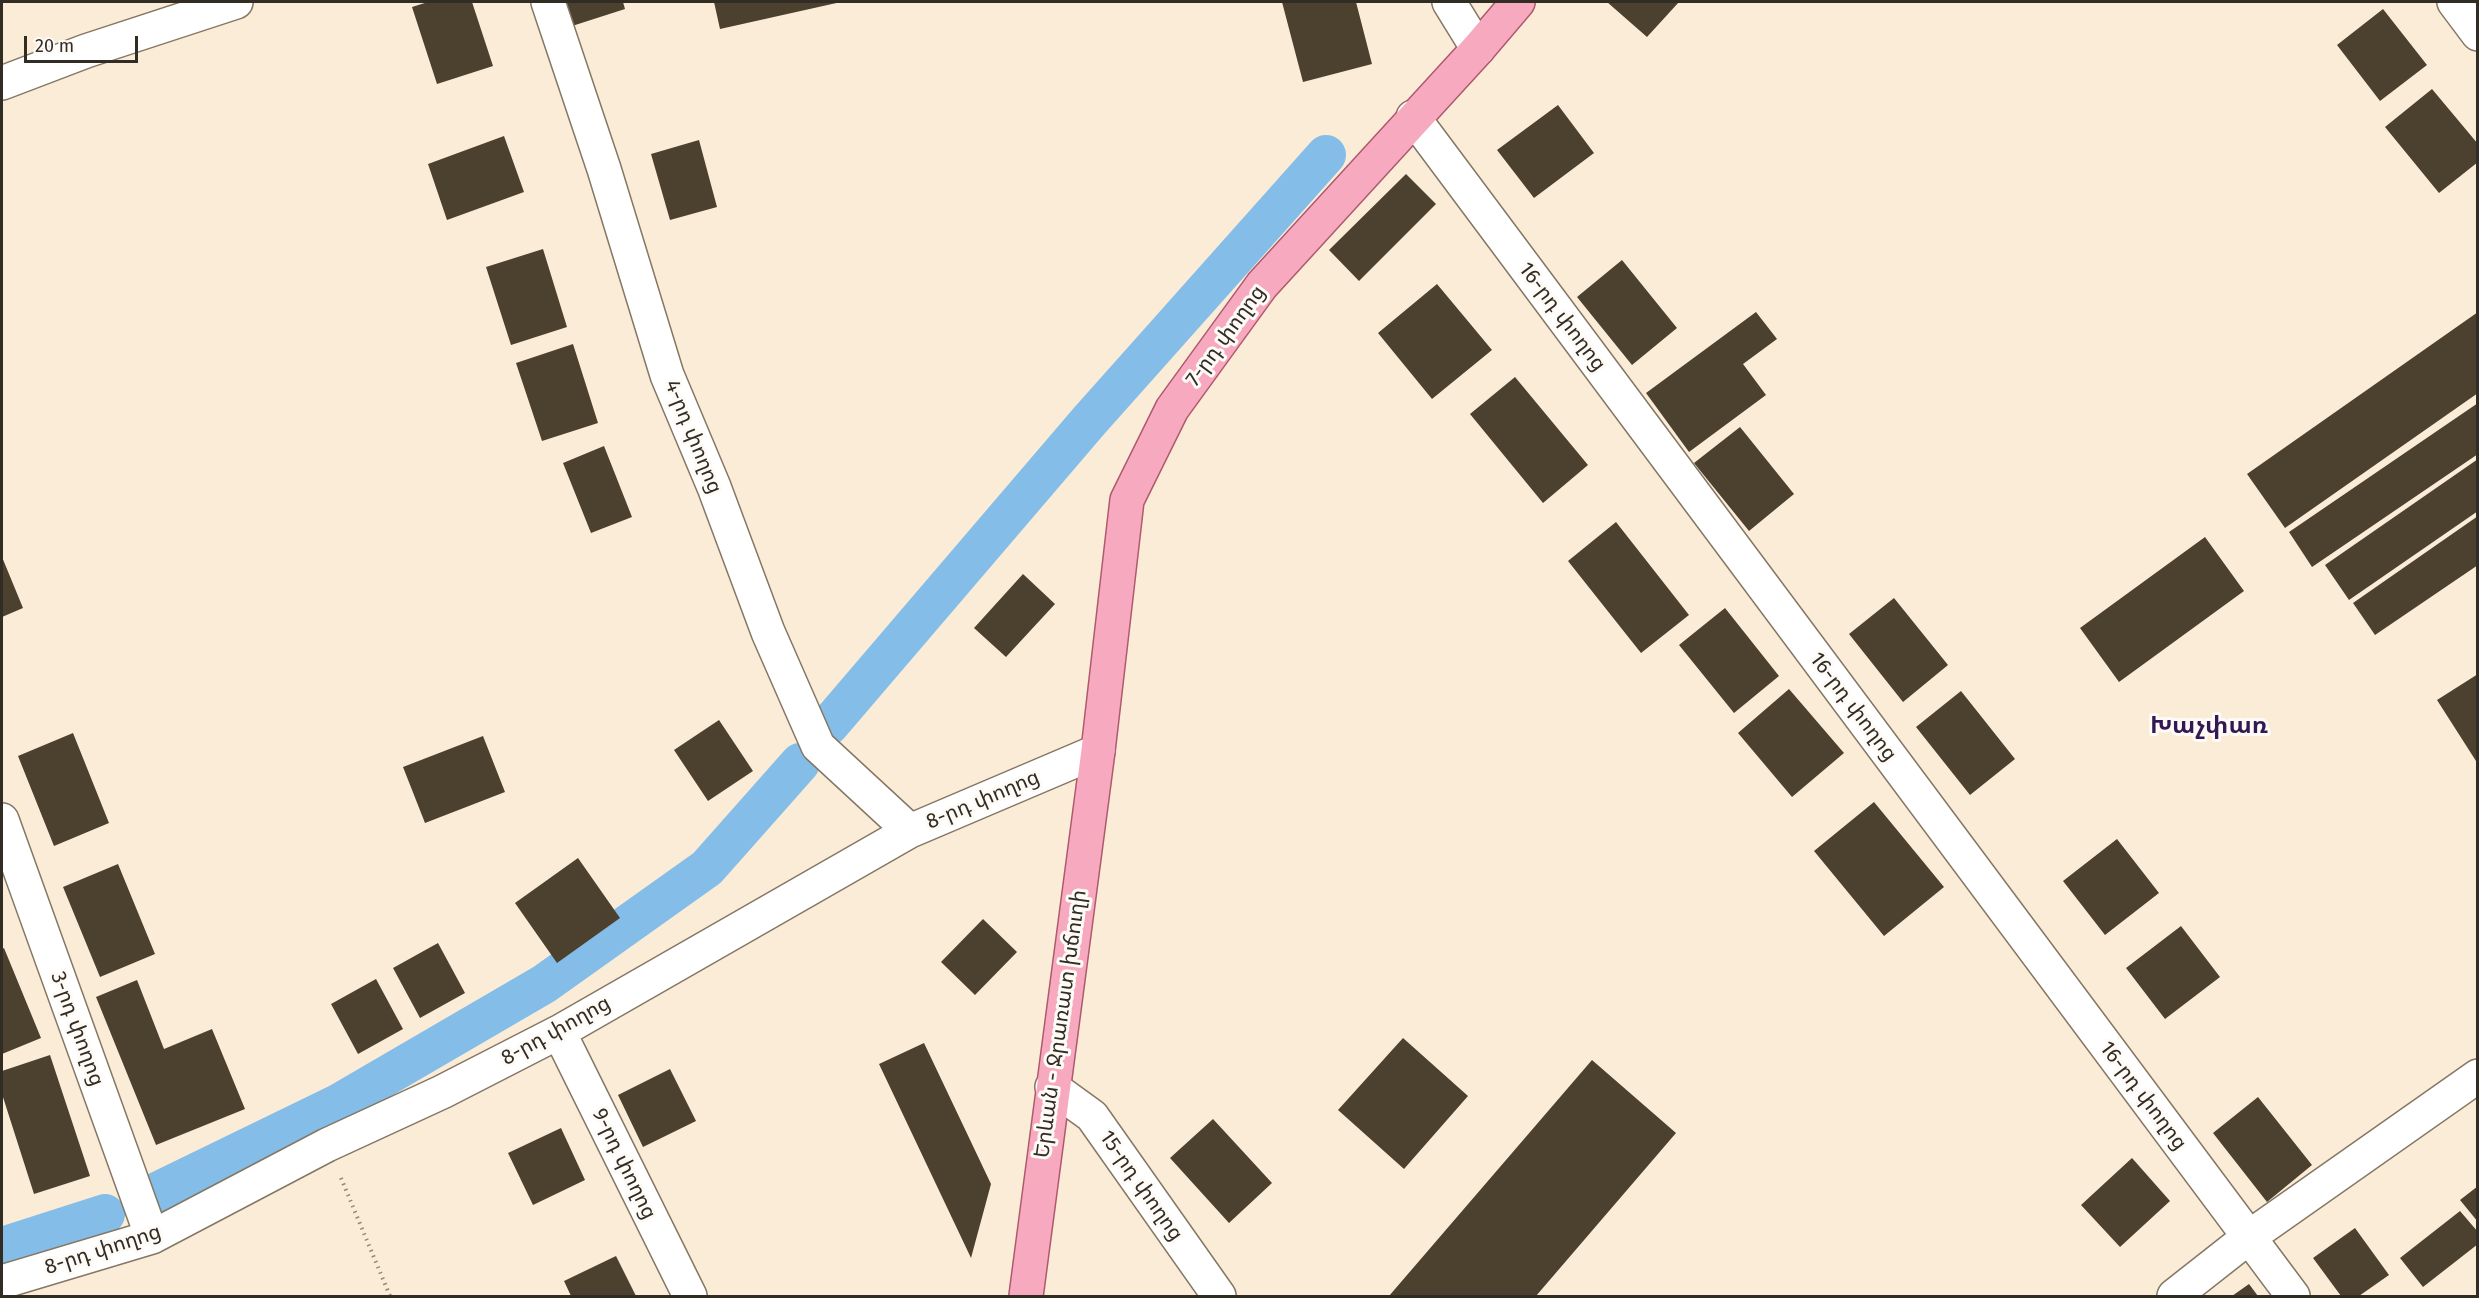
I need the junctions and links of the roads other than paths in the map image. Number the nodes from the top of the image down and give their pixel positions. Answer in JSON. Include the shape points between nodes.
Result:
{"nodes":[{"id":1,"x":236,"y":2,"type":"edge"},
{"id":2,"x":548,"y":2,"type":"edge"},
{"id":3,"x":1449,"y":2,"type":"edge"},
{"id":4,"x":1518,"y":2,"type":"edge"},
{"id":5,"x":1478,"y":49,"type":"junction"},
{"id":6,"x":2,"y":83,"type":"edge"},
{"id":7,"x":1413,"y":117,"type":"junction"},
{"id":8,"x":1098,"y":751,"type":"junction"},
{"id":9,"x":2,"y":820,"type":"edge"},
{"id":10,"x":910,"y":831,"type":"junction"},
{"id":11,"x":559,"y":1032,"type":"junction"},
{"id":12,"x":2478,"y":1076,"type":"edge"},
{"id":13,"x":1052,"y":1087,"type":"junction"},
{"id":14,"x":153,"y":1237,"type":"junction"},
{"id":15,"x":2249,"y":1238,"type":"junction"},
{"id":16,"x":2,"y":1282,"type":"edge"},
{"id":17,"x":690,"y":1296,"type":"edge"},
{"id":18,"x":1026,"y":1296,"type":"edge"},
{"id":19,"x":1219,"y":1296,"type":"edge"},
{"id":20,"x":2174,"y":1296,"type":"edge"},
{"id":21,"x":2293,"y":1296,"type":"edge"}],
"edges":[{"from":1,"to":6,"type":"street"},
{"from":2,"to":10,"type":"street","name":"4-րդ փողոց","via":[[667,375],[786,674],[818,747]]},
{"from":3,"to":5,"type":"street"},
{"from":4,"to":5,"type":"main road","name":"7-րդ փողոց"},
{"from":5,"to":7,"type":"main road","name":"7-րդ փողոց"},
{"from":7,"to":8,"type":"main road","name":"7-րդ փողոց","via":[[1262,285],[1172,409],[1127,500]]},
{"from":7,"to":15,"type":"street","name":"16-րդ փողոց"},
{"from":8,"to":10,"type":"street","name":"8-րդ փողոց"},
{"from":8,"to":13,"type":"main road","name":"Երևան - Ջրառատ խճուղի"},
{"from":9,"to":14,"type":"street","name":"3-րդ փողոց"},
{"from":10,"to":11,"type":"street","name":"8-րդ փողոց"},
{"from":11,"to":14,"type":"street","name":"8-րդ փողոց","via":[[327,1145]]},
{"from":11,"to":17,"type":"street","name":"9-րդ փողոց"},
{"from":12,"to":15,"type":"street"},
{"from":13,"to":18,"type":"main road","name":"Երևան - Ջրառատ խճուղի"},
{"from":13,"to":19,"type":"street","name":"15-րդ փողոց","via":[[1092,1116]]},
{"from":14,"to":16,"type":"street","name":"8-րդ փողոց"},
{"from":15,"to":20,"type":"street"},
{"from":15,"to":21,"type":"street","name":"16-րդ փողոց"}]}
